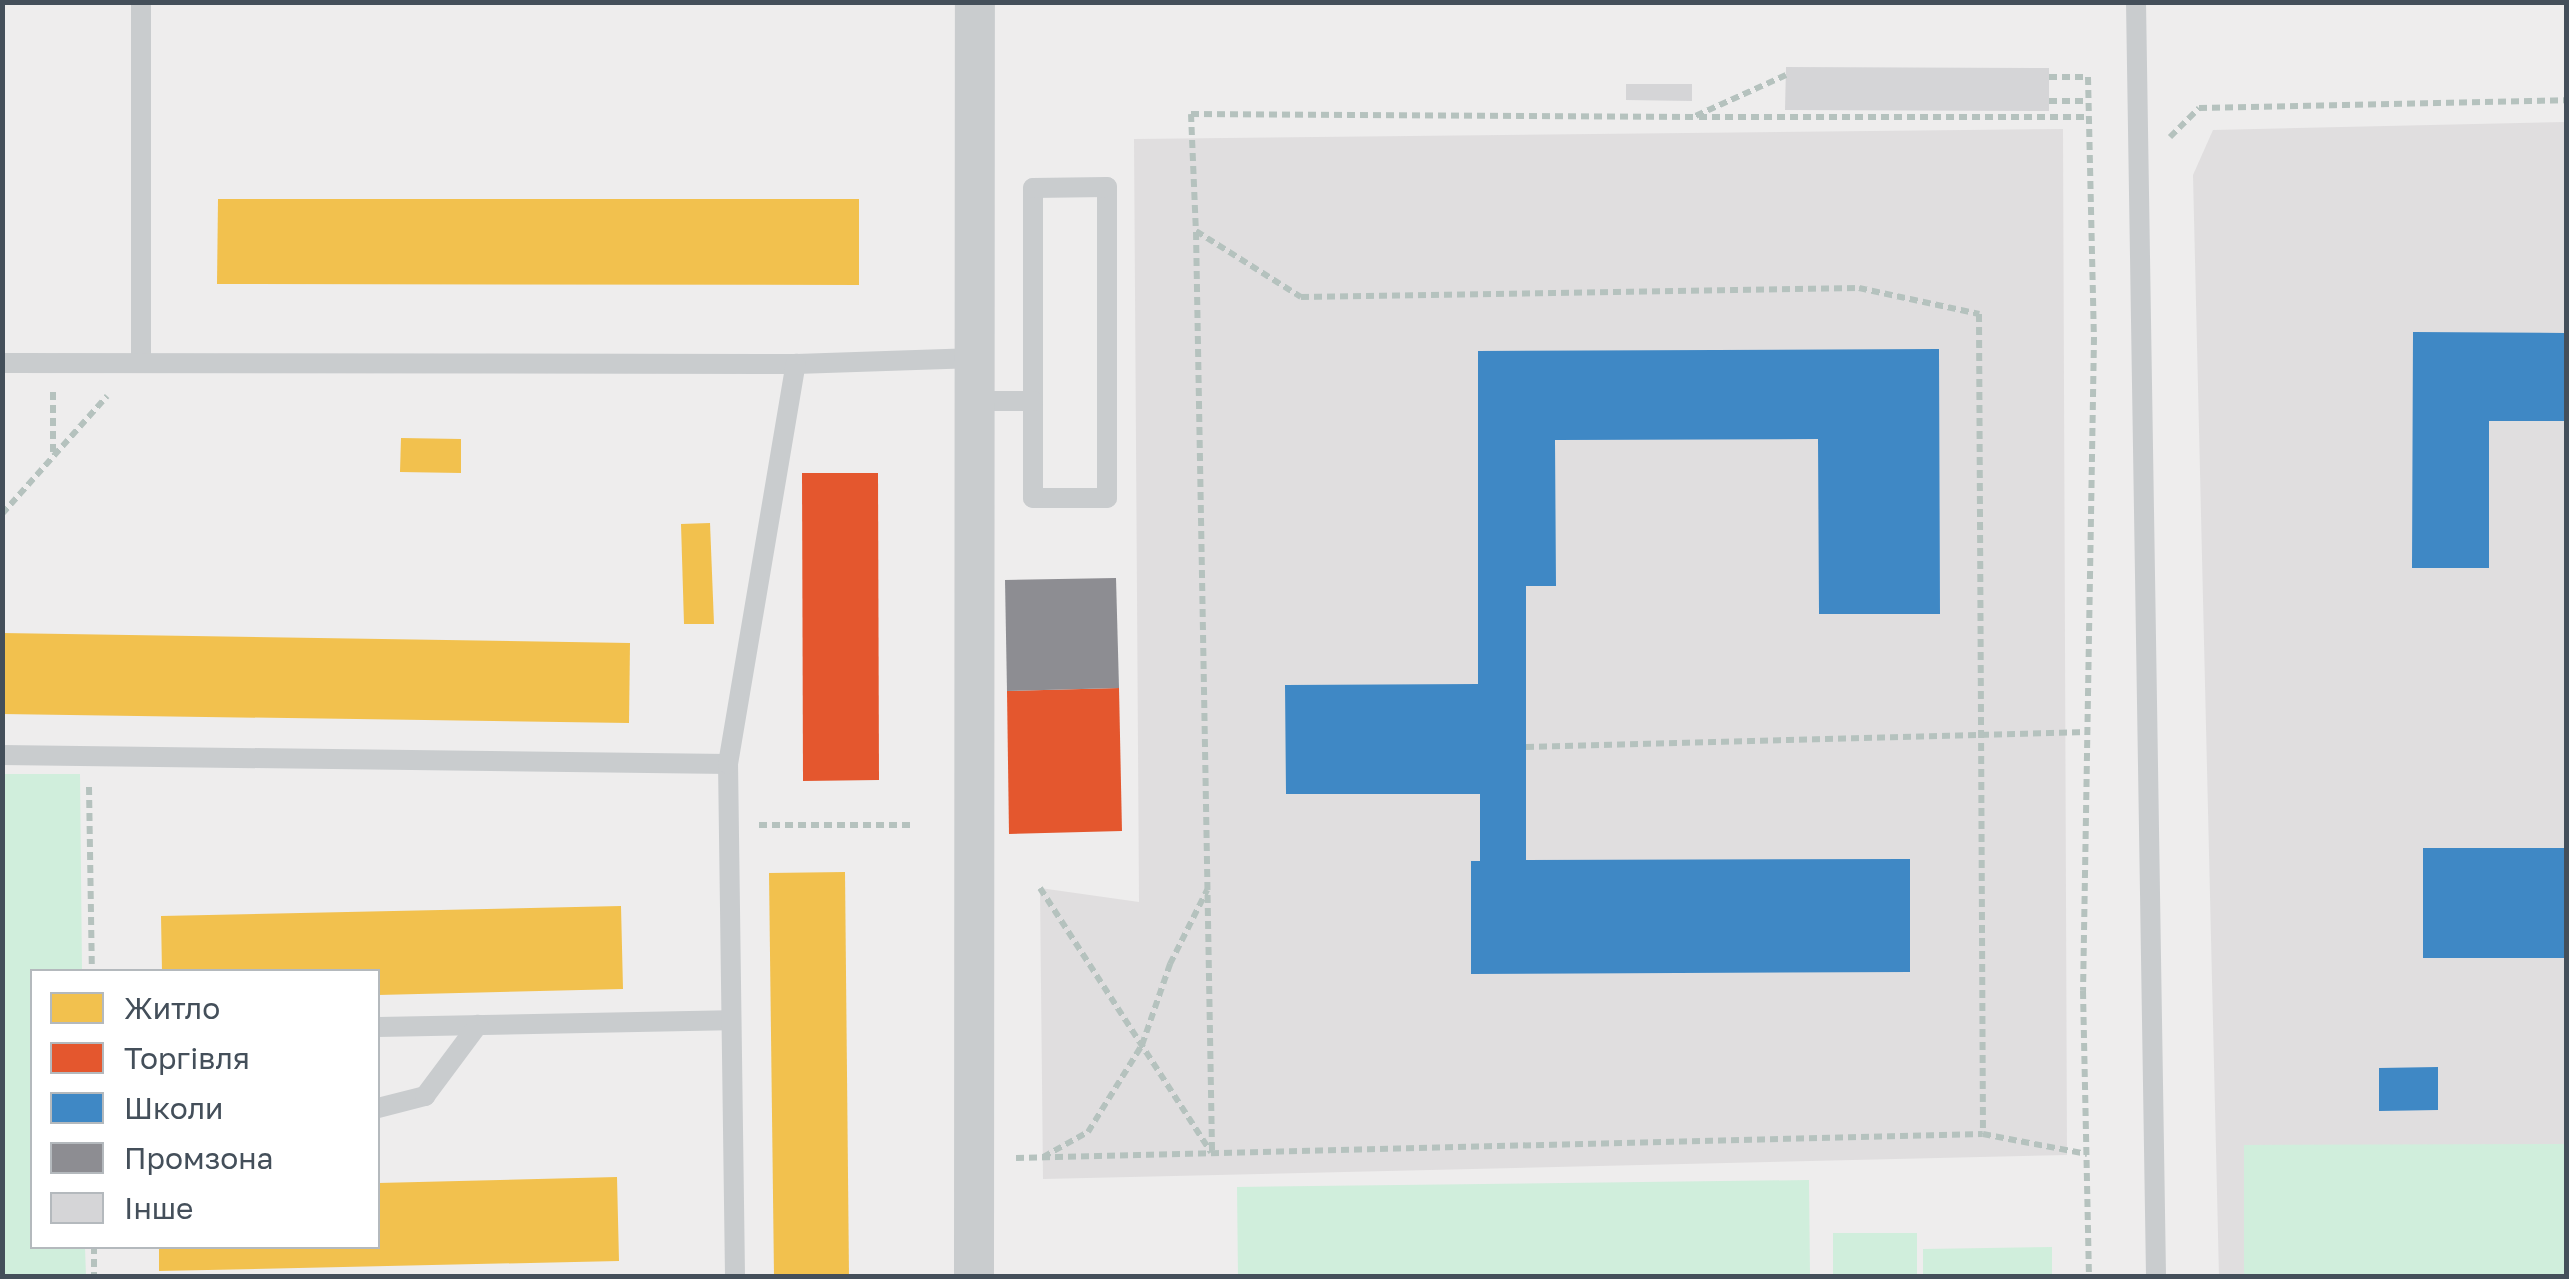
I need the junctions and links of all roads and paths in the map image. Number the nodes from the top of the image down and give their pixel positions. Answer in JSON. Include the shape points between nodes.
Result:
{"nodes":[{"id":1,"x":141,"y":2,"type":"edge"},
{"id":2,"x":975,"y":2,"type":"edge"},
{"id":3,"x":2136,"y":2,"type":"edge"},
{"id":4,"x":1786,"y":75,"type":"dead end"},
{"id":5,"x":2049,"y":76,"type":"dead end"},
{"id":6,"x":2566,"y":100,"type":"edge"},
{"id":7,"x":2049,"y":101,"type":"dead end"},
{"id":8,"x":2088,"y":101,"type":"junction"},
{"id":9,"x":1694,"y":116,"type":"junction"},
{"id":10,"x":2088,"y":116,"type":"junction"},
{"id":11,"x":2170,"y":158,"type":"dead end"},
{"id":12,"x":1196,"y":231,"type":"junction"},
{"id":13,"x":141,"y":358,"type":"junction"},
{"id":14,"x":976,"y":358,"type":"junction"},
{"id":15,"x":53,"y":361,"type":"junction"},
{"id":16,"x":2,"y":363,"type":"edge"},
{"id":17,"x":796,"y":364,"type":"junction"},
{"id":18,"x":977,"y":401,"type":"junction"},
{"id":19,"x":1033,"y":401,"type":"junction"},
{"id":20,"x":53,"y":457,"type":"junction"},
{"id":21,"x":2,"y":514,"type":"edge"},
{"id":22,"x":2088,"y":732,"type":"junction"},
{"id":23,"x":1981,"y":734,"type":"junction"},
{"id":24,"x":1526,"y":746,"type":"dead end"},
{"id":25,"x":2,"y":755,"type":"edge"},
{"id":26,"x":88,"y":756,"type":"junction"},
{"id":27,"x":728,"y":764,"type":"junction"},
{"id":28,"x":728,"y":825,"type":"junction"},
{"id":29,"x":911,"y":826,"type":"dead end"},
{"id":30,"x":1040,"y":888,"type":"dead end"},
{"id":31,"x":1208,"y":889,"type":"junction"},
{"id":32,"x":92,"y":969,"type":"edge"},
{"id":33,"x":728,"y":1020,"type":"junction"},
{"id":34,"x":478,"y":1025,"type":"junction"},
{"id":35,"x":380,"y":1027,"type":"edge"},
{"id":36,"x":1142,"y":1045,"type":"junction"},
{"id":37,"x":380,"y":1107,"type":"edge"},
{"id":38,"x":1983,"y":1134,"type":"junction"},
{"id":39,"x":1212,"y":1154,"type":"junction"},
{"id":40,"x":2086,"y":1154,"type":"junction"},
{"id":41,"x":978,"y":1158,"type":"junction"},
{"id":42,"x":1042,"y":1158,"type":"junction"},
{"id":43,"x":94,"y":1249,"type":"edge"},
{"id":44,"x":94,"y":1276,"type":"edge"},
{"id":45,"x":734,"y":1276,"type":"edge"},
{"id":46,"x":974,"y":1276,"type":"edge"},
{"id":47,"x":2089,"y":1276,"type":"edge"},
{"id":48,"x":2156,"y":1276,"type":"edge"}],
"edges":[{"from":1,"to":13,"type":"lane"},
{"from":2,"to":14,"type":"street"},
{"from":3,"to":48,"type":"lane"},
{"from":4,"to":9,"type":"path"},
{"from":5,"to":8,"type":"path","via":[[2088,77]]},
{"from":6,"to":11,"type":"path","via":[[2199,108],[2170,138]]},
{"from":7,"to":8,"type":"path"},
{"from":8,"to":10,"type":"path"},
{"from":9,"to":10,"type":"path"},
{"from":9,"to":12,"type":"path","via":[[1191,114]]},
{"from":10,"to":22,"type":"path","via":[[2094,338]]},
{"from":12,"to":23,"type":"path","via":[[1301,296],[1859,288],[1978,314]]},
{"from":12,"to":31,"type":"path"},
{"from":13,"to":15,"type":"lane"},
{"from":13,"to":17,"type":"lane"},
{"from":13,"to":20,"type":"path"},
{"from":14,"to":17,"type":"lane"},
{"from":14,"to":18,"type":"street"},
{"from":15,"to":16,"type":"lane"},
{"from":15,"to":20,"type":"path"},
{"from":17,"to":27,"type":"lane"},
{"from":18,"to":19,"type":"lane"},
{"from":18,"to":41,"type":"street"},
{"from":19,"to":19,"type":"lane","via":[[1033,188],[1107,188],[1108,498],[1033,498]]},
{"from":20,"to":21,"type":"path"},
{"from":22,"to":23,"type":"path"},
{"from":22,"to":40,"type":"path"},
{"from":23,"to":24,"type":"path"},
{"from":23,"to":38,"type":"path"},
{"from":25,"to":26,"type":"lane"},
{"from":26,"to":27,"type":"lane"},
{"from":26,"to":32,"type":"path"},
{"from":27,"to":28,"type":"lane"},
{"from":28,"to":29,"type":"path"},
{"from":28,"to":33,"type":"lane"},
{"from":30,"to":36,"type":"path"},
{"from":31,"to":36,"type":"path","via":[[1170,964]]},
{"from":31,"to":39,"type":"path"},
{"from":33,"to":34,"type":"lane"},
{"from":33,"to":45,"type":"lane"},
{"from":34,"to":35,"type":"lane"},
{"from":34,"to":37,"type":"lane","via":[[425,1096]]},
{"from":36,"to":39,"type":"path"},
{"from":36,"to":42,"type":"path","via":[[1088,1132]]},
{"from":38,"to":39,"type":"path"},
{"from":38,"to":40,"type":"path"},
{"from":39,"to":42,"type":"path"},
{"from":40,"to":47,"type":"path"},
{"from":41,"to":42,"type":"path"},
{"from":41,"to":46,"type":"street"},
{"from":43,"to":44,"type":"path"}]}
